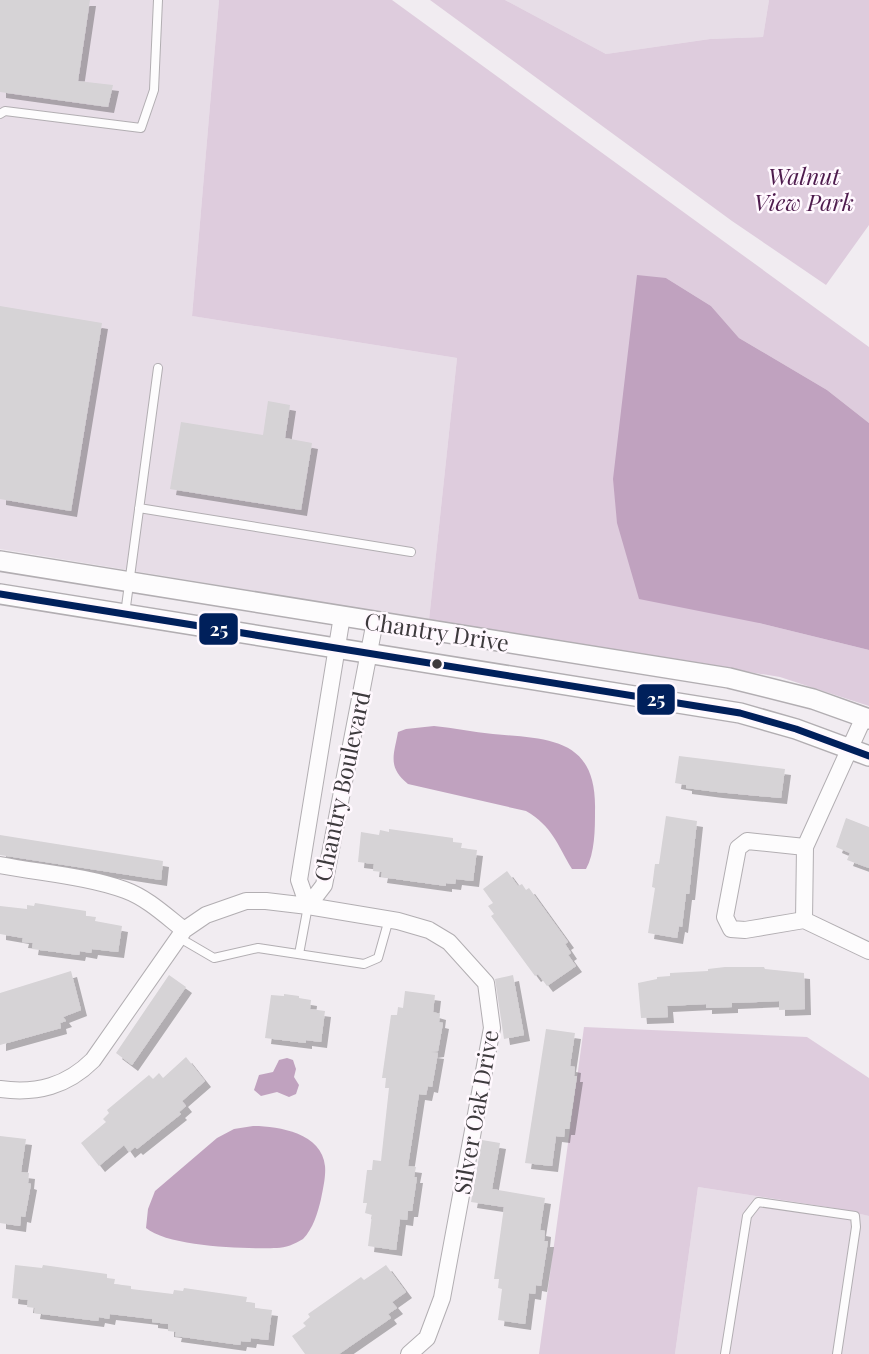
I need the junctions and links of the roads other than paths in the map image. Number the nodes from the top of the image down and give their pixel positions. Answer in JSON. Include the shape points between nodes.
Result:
{"nodes":[{"id":1,"x":158,"y":0,"type":"edge"},
{"id":2,"x":0,"y":114,"type":"edge"},
{"id":3,"x":158,"y":368,"type":"dead end"},
{"id":4,"x":139,"y":508,"type":"junction"},
{"id":5,"x":411,"y":552,"type":"dead end"},
{"id":6,"x":0,"y":561,"type":"edge"},
{"id":7,"x":129,"y":581,"type":"junction"},
{"id":8,"x":0,"y":594,"type":"edge"},
{"id":9,"x":125,"y":614,"type":"junction"},
{"id":10,"x":342,"y":616,"type":"junction"},
{"id":11,"x":375,"y":621,"type":"junction"},
{"id":12,"x":335,"y":648,"type":"junction"},
{"id":13,"x":368,"y":654,"type":"junction"},
{"id":14,"x":867,"y":718,"type":"edge"},
{"id":15,"x":849,"y":747,"type":"junction"},
{"id":16,"x":869,"y":756,"type":"edge"},
{"id":17,"x":804,"y":847,"type":"junction"},
{"id":18,"x":0,"y":866,"type":"edge"},
{"id":19,"x":308,"y":906,"type":"junction"},
{"id":20,"x":389,"y":919,"type":"junction"},
{"id":21,"x":804,"y":920,"type":"junction"},
{"id":22,"x":181,"y":933,"type":"junction"},
{"id":23,"x":869,"y":951,"type":"edge"},
{"id":24,"x":299,"y":954,"type":"junction"},
{"id":25,"x":0,"y":1089,"type":"edge"},
{"id":26,"x":409,"y":1354,"type":"edge"},
{"id":27,"x":725,"y":1354,"type":"edge"},
{"id":28,"x":837,"y":1354,"type":"edge"}],
"edges":[{"from":1,"to":2,"type":"lane","via":[[154,90],[141,128]]},
{"from":3,"to":4,"type":"lane"},
{"from":4,"to":5,"type":"lane"},
{"from":4,"to":7,"type":"lane"},
{"from":6,"to":7,"type":"street","name":"Chantry Drive"},
{"from":7,"to":9,"type":"lane"},
{"from":7,"to":10,"type":"street","name":"Chantry Drive"},
{"from":8,"to":9,"type":"street","name":"Chantry Drive"},
{"from":9,"to":12,"type":"street","name":"Chantry Drive"},
{"from":10,"to":11,"type":"street","name":"Chantry Drive"},
{"from":10,"to":12,"type":"street","name":"Chantry Boulevard"},
{"from":11,"to":13,"type":"street","name":"Chantry Boulevard"},
{"from":11,"to":14,"type":"street","name":"Chantry Drive","via":[[730,678]]},
{"from":12,"to":13,"type":"street","name":"Chantry Drive"},
{"from":12,"to":19,"type":"street","name":"Chantry Boulevard","via":[[299,880]]},
{"from":13,"to":15,"type":"street","name":"Chantry Drive","via":[[740,713]]},
{"from":13,"to":19,"type":"street","name":"Chantry Boulevard","via":[[324,886]]},
{"from":14,"to":15,"type":"street"},
{"from":15,"to":16,"type":"street","name":"Chantry Drive"},
{"from":15,"to":17,"type":"street"},
{"from":17,"to":21,"type":"street"},
{"from":17,"to":21,"type":"street","via":[[747,841],[738,848],[725,918],[731,929],[745,930]]},
{"from":18,"to":22,"type":"street","via":[[125,890],[152,904]]},
{"from":19,"to":20,"type":"street","name":"Silver Oak Drive"},
{"from":19,"to":22,"type":"street","name":"Silver Oak Drive","via":[[246,901],[206,915]]},
{"from":19,"to":24,"type":"lane"},
{"from":20,"to":24,"type":"lane","via":[[378,958],[364,964]]},
{"from":20,"to":26,"type":"street","name":"Silver Oak Drive","via":[[429,930],[449,942],[471,965],[486,984],[492,1028],[442,1298],[426,1338]]},
{"from":21,"to":23,"type":"street"},
{"from":22,"to":24,"type":"lane","via":[[214,958],[258,948]]},
{"from":22,"to":25,"type":"street","via":[[80,1073],[43,1089]]},
{"from":27,"to":28,"type":"lane","via":[[747,1216],[758,1202],[855,1216]]}]}
